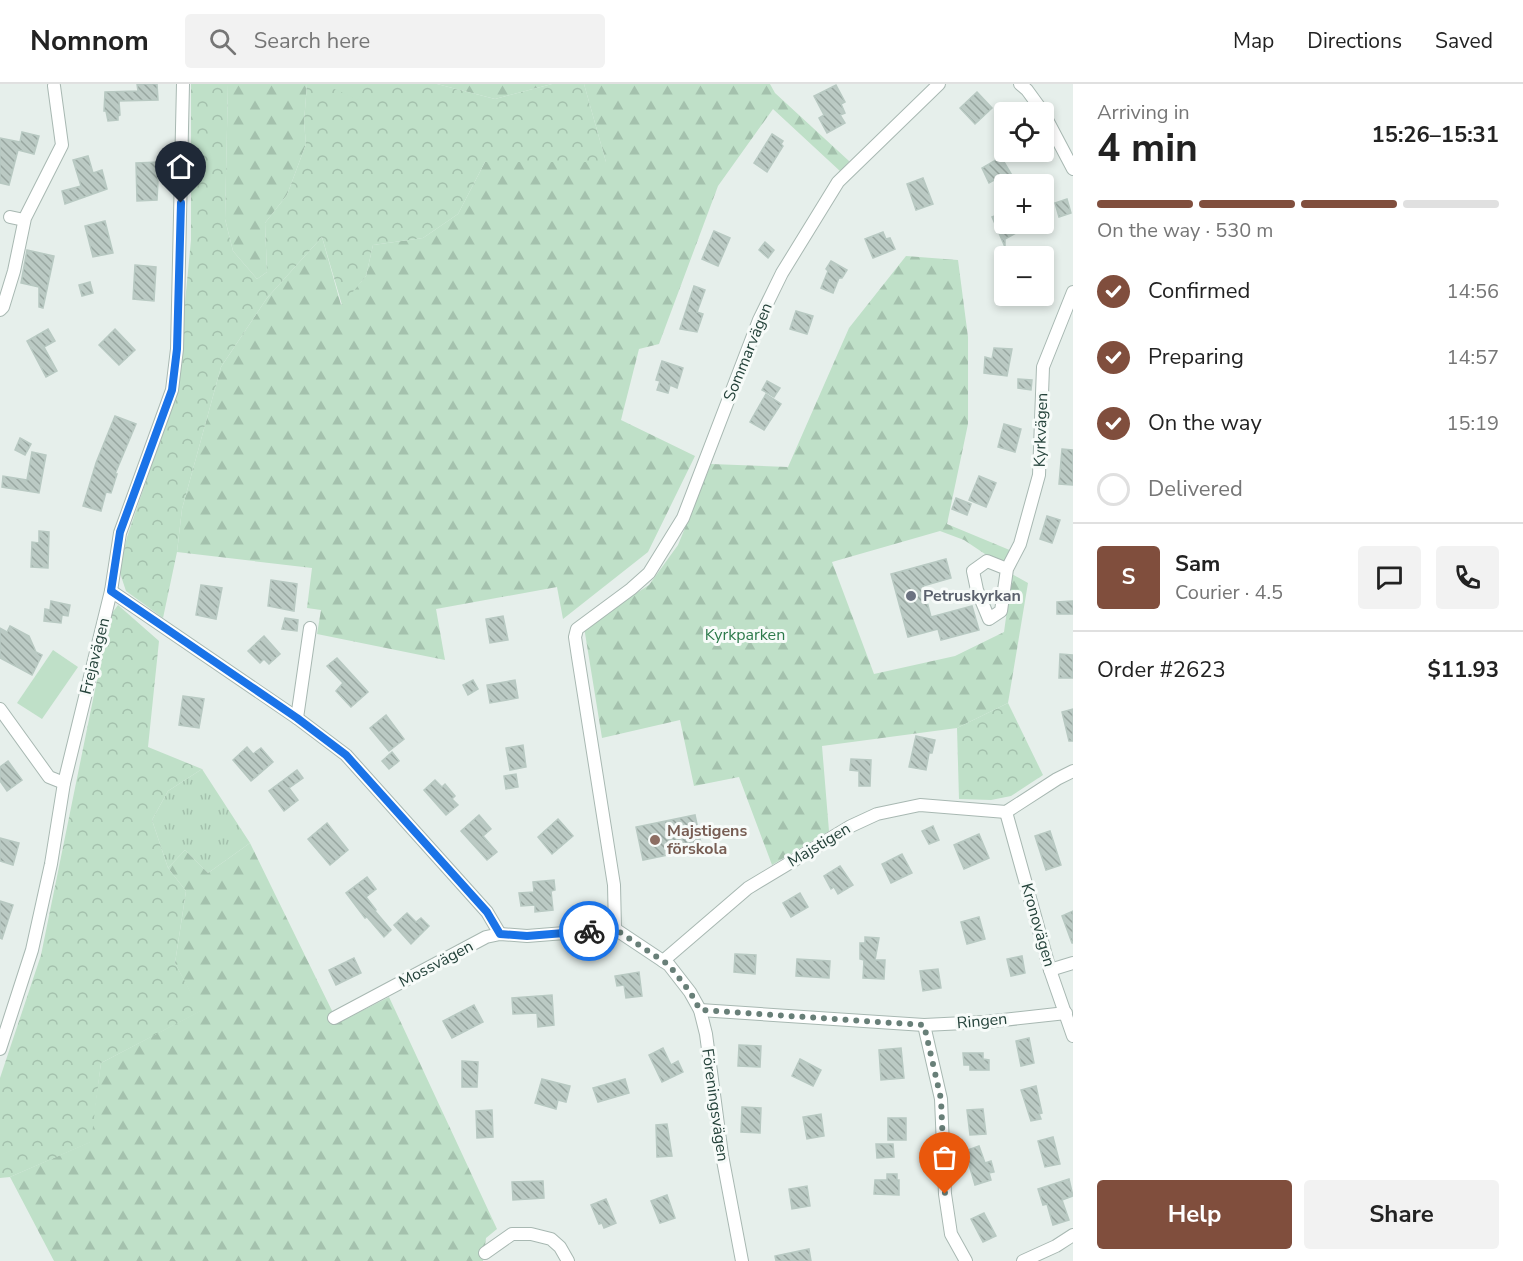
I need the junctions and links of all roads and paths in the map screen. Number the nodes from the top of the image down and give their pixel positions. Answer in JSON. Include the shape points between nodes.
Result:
{"nodes":[{"id":1,"x":183,"y":84,"type":"edge"},
{"id":2,"x":939,"y":84,"type":"edge"},
{"id":3,"x":1020,"y":84,"type":"edge"},
{"id":4,"x":54,"y":86,"type":"dead end"},
{"id":5,"x":1036,"y":102,"type":"edge"},
{"id":6,"x":1054,"y":132,"type":"edge"},
{"id":7,"x":1073,"y":169,"type":"edge"},
{"id":8,"x":10,"y":217,"type":"dead end"},
{"id":9,"x":24,"y":220,"type":"junction"},
{"id":10,"x":1073,"y":292,"type":"edge"},
{"id":11,"x":0,"y":310,"type":"edge"},
{"id":12,"x":1007,"y":569,"type":"dead end"},
{"id":13,"x":111,"y":591,"type":"junction"},
{"id":14,"x":310,"y":628,"type":"dead end"},
{"id":15,"x":0,"y":709,"type":"edge"},
{"id":16,"x":297,"y":718,"type":"junction"},
{"id":17,"x":1073,"y":771,"type":"edge"},
{"id":18,"x":64,"y":783,"type":"junction"},
{"id":19,"x":1006,"y":812,"type":"junction"},
{"id":20,"x":615,"y":929,"type":"junction"},
{"id":21,"x":500,"y":934,"type":"junction"},
{"id":22,"x":663,"y":961,"type":"junction"},
{"id":23,"x":1073,"y":963,"type":"edge"},
{"id":24,"x":1050,"y":970,"type":"junction"},
{"id":25,"x":700,"y":1010,"type":"junction"},
{"id":26,"x":1066,"y":1012,"type":"junction"},
{"id":27,"x":334,"y":1018,"type":"dead end"},
{"id":28,"x":924,"y":1025,"type":"junction"},
{"id":29,"x":1073,"y":1036,"type":"edge"},
{"id":30,"x":0,"y":1048,"type":"edge"},
{"id":31,"x":1073,"y":1235,"type":"edge"},
{"id":32,"x":485,"y":1253,"type":"dead end"},
{"id":33,"x":568,"y":1261,"type":"edge"},
{"id":34,"x":742,"y":1261,"type":"edge"},
{"id":35,"x":966,"y":1261,"type":"edge"},
{"id":36,"x":1023,"y":1261,"type":"edge"}],
"edges":[{"from":1,"to":13,"type":"street","name":"Frejavägen","via":[[177,339],[172,390],[120,532]]},
{"from":2,"to":20,"type":"street","name":"Sommarvägen","via":[[838,182],[782,273],[759,320],[683,518],[649,573],[578,629],[575,636],[614,885]]},
{"from":3,"to":5,"type":"street"},
{"from":4,"to":9,"type":"street","via":[[62,145]]},
{"from":6,"to":7,"type":"street"},
{"from":8,"to":9,"type":"street"},
{"from":9,"to":11,"type":"street","via":[[14,271]]},
{"from":10,"to":12,"type":"street","name":"Kyrkvägen","via":[[1043,367],[1039,475],[1020,544]]},
{"from":13,"to":16,"type":"street"},
{"from":13,"to":18,"type":"street","name":"Frejavägen"},
{"from":14,"to":16,"type":"street"},
{"from":15,"to":18,"type":"street","via":[[49,777]]},
{"from":16,"to":21,"type":"street","via":[[346,755],[370,780],[487,912]]},
{"from":17,"to":19,"type":"street"},
{"from":18,"to":30,"type":"street","name":"Frejavägen","via":[[32,950]]},
{"from":19,"to":22,"type":"street","name":"Majstigen","via":[[921,805],[877,814],[843,830],[748,888]]},
{"from":19,"to":24,"type":"street","name":"Kronovägen"},
{"from":20,"to":21,"type":"street","name":"Mossvägen","via":[[527,936]]},
{"from":20,"to":22,"type":"street","name":"Föreningsvägen"},
{"from":21,"to":27,"type":"street","name":"Mossvägen","via":[[486,937]]},
{"from":22,"to":25,"type":"street","name":"Föreningsvägen","via":[[677,974]]},
{"from":23,"to":24,"type":"street"},
{"from":24,"to":26,"type":"street","name":"Kronovägen"},
{"from":25,"to":28,"type":"street","name":"Ringen"},
{"from":25,"to":34,"type":"street","name":"Föreningsvägen"},
{"from":26,"to":28,"type":"street","name":"Ringen"},
{"from":26,"to":29,"type":"street","name":"Kronovägen"},
{"from":28,"to":35,"type":"street","via":[[941,1099],[945,1194],[951,1234]]},
{"from":31,"to":36,"type":"street"},
{"from":32,"to":33,"type":"street","via":[[512,1234],[531,1234],[551,1239]]}]}
